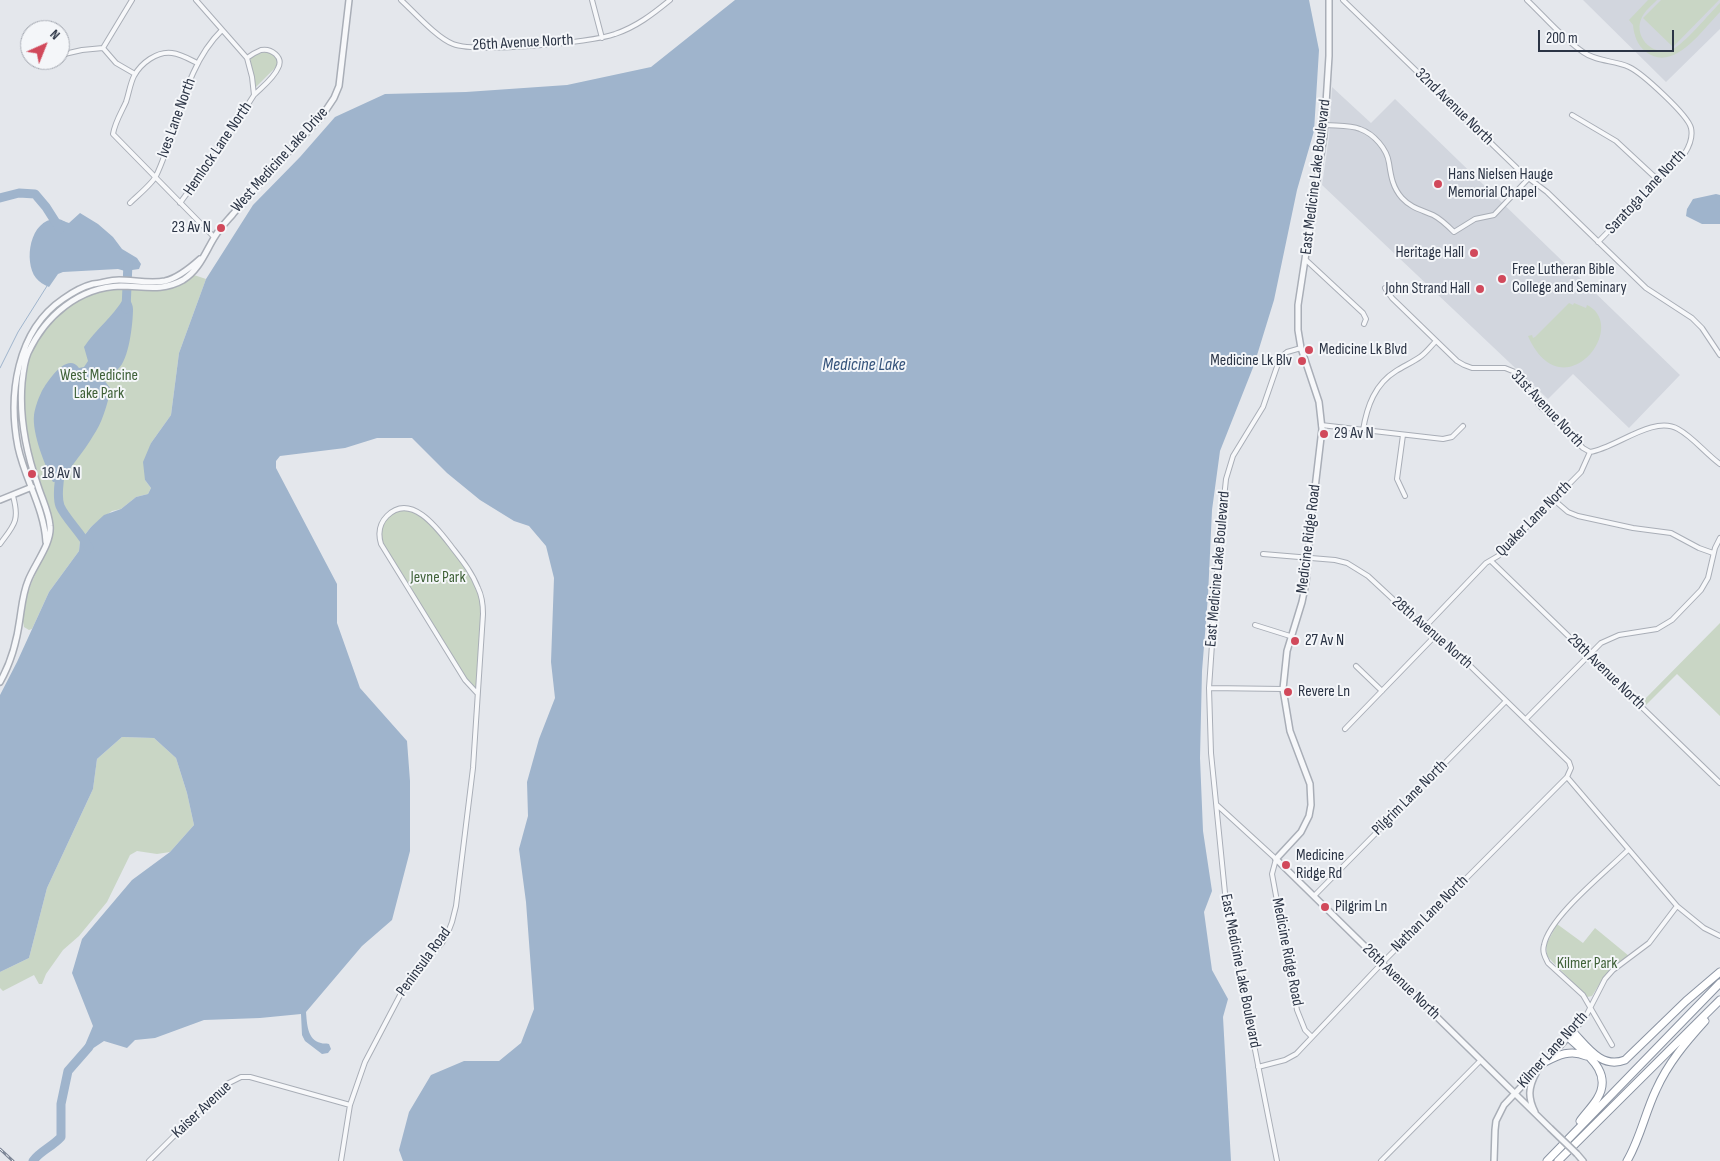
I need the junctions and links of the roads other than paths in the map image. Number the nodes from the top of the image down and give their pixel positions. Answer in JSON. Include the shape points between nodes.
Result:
{"nodes":[{"id":1,"x":132,"y":0,"type":"edge"},
{"id":2,"x":196,"y":0,"type":"edge"},
{"id":3,"x":349,"y":0,"type":"edge"},
{"id":4,"x":401,"y":0,"type":"edge"},
{"id":5,"x":592,"y":0,"type":"edge"},
{"id":6,"x":670,"y":0,"type":"edge"},
{"id":7,"x":1330,"y":0,"type":"edge"},
{"id":8,"x":1343,"y":0,"type":"edge"},
{"id":9,"x":1527,"y":0,"type":"edge"},
{"id":10,"x":222,"y":30,"type":"junction"},
{"id":11,"x":602,"y":38,"type":"junction"},
{"id":12,"x":103,"y":48,"type":"junction"},
{"id":13,"x":70,"y":53,"type":"edge"},
{"id":14,"x":247,"y":58,"type":"junction"},
{"id":15,"x":198,"y":63,"type":"junction"},
{"id":16,"x":135,"y":74,"type":"junction"},
{"id":17,"x":254,"y":95,"type":"junction"},
{"id":18,"x":1572,"y":116,"type":"dead end"},
{"id":19,"x":1326,"y":125,"type":"junction"},
{"id":20,"x":155,"y":178,"type":"junction"},
{"id":21,"x":1529,"y":178,"type":"junction"},
{"id":22,"x":1658,"y":180,"type":"junction"},
{"id":23,"x":180,"y":203,"type":"junction"},
{"id":24,"x":130,"y":204,"type":"dead end"},
{"id":25,"x":214,"y":237,"type":"junction"},
{"id":26,"x":1598,"y":242,"type":"junction"},
{"id":27,"x":1306,"y":260,"type":"junction"},
{"id":28,"x":120,"y":283,"type":"junction"},
{"id":29,"x":1385,"y":288,"type":"dead end"},
{"id":30,"x":1364,"y":324,"type":"dead end"},
{"id":31,"x":1436,"y":341,"type":"junction"},
{"id":32,"x":1301,"y":348,"type":"junction"},
{"id":33,"x":1720,"y":354,"type":"edge"},
{"id":34,"x":1322,"y":425,"type":"junction"},
{"id":35,"x":1463,"y":426,"type":"dead end"},
{"id":36,"x":1364,"y":430,"type":"junction"},
{"id":37,"x":1403,"y":435,"type":"junction"},
{"id":38,"x":1590,"y":452,"type":"junction"},
{"id":39,"x":1720,"y":464,"type":"edge"},
{"id":40,"x":37,"y":485,"type":"junction"},
{"id":41,"x":31,"y":488,"type":"junction"},
{"id":42,"x":12,"y":496,"type":"junction"},
{"id":43,"x":1405,"y":496,"type":"dead end"},
{"id":44,"x":0,"y":500,"type":"edge"},
{"id":45,"x":1554,"y":500,"type":"junction"},
{"id":46,"x":1720,"y":538,"type":"edge"},
{"id":47,"x":0,"y":544,"type":"edge"},
{"id":48,"x":46,"y":545,"type":"junction"},
{"id":49,"x":1713,"y":553,"type":"junction"},
{"id":50,"x":1263,"y":554,"type":"dead end"},
{"id":51,"x":1308,"y":557,"type":"junction"},
{"id":52,"x":1491,"y":561,"type":"junction"},
{"id":53,"x":1255,"y":625,"type":"dead end"},
{"id":54,"x":1424,"y":628,"type":"junction"},
{"id":55,"x":1290,"y":636,"type":"junction"},
{"id":56,"x":1435,"y":636,"type":"junction"},
{"id":57,"x":1589,"y":655,"type":"junction"},
{"id":58,"x":1356,"y":666,"type":"dead end"},
{"id":59,"x":0,"y":682,"type":"edge"},
{"id":60,"x":1209,"y":688,"type":"junction"},
{"id":61,"x":1283,"y":689,"type":"junction"},
{"id":62,"x":1382,"y":691,"type":"junction"},
{"id":63,"x":477,"y":693,"type":"junction"},
{"id":64,"x":1506,"y":701,"type":"junction"},
{"id":65,"x":1526,"y":719,"type":"junction"},
{"id":66,"x":1345,"y":729,"type":"dead end"},
{"id":67,"x":1571,"y":768,"type":"joint"},
{"id":68,"x":1566,"y":777,"type":"junction"},
{"id":69,"x":1720,"y":782,"type":"edge"},
{"id":70,"x":1217,"y":805,"type":"junction"},
{"id":71,"x":1628,"y":850,"type":"junction"},
{"id":72,"x":1276,"y":859,"type":"junction"},
{"id":73,"x":1314,"y":896,"type":"junction"},
{"id":74,"x":1677,"y":906,"type":"junction"},
{"id":75,"x":1720,"y":936,"type":"edge"},
{"id":76,"x":1382,"y":964,"type":"junction"},
{"id":77,"x":1720,"y":972,"type":"edge"},
{"id":78,"x":1720,"y":983,"type":"edge"},
{"id":79,"x":1720,"y":1002,"type":"edge"},
{"id":80,"x":1591,"y":1008,"type":"junction"},
{"id":81,"x":1571,"y":1035,"type":"junction"},
{"id":82,"x":1312,"y":1037,"type":"junction"},
{"id":83,"x":1612,"y":1045,"type":"dead end"},
{"id":84,"x":1590,"y":1059,"type":"junction"},
{"id":85,"x":1481,"y":1060,"type":"junction"},
{"id":86,"x":1544,"y":1062,"type":"junction"},
{"id":87,"x":1258,"y":1067,"type":"junction"},
{"id":88,"x":1539,"y":1068,"type":"junction"},
{"id":89,"x":1514,"y":1094,"type":"junction"},
{"id":90,"x":350,"y":1105,"type":"junction"},
{"id":91,"x":1536,"y":1115,"type":"junction"},
{"id":92,"x":1548,"y":1159,"type":"edge"},
{"id":93,"x":1384,"y":1160,"type":"edge"},
{"id":94,"x":149,"y":1161,"type":"edge"},
{"id":95,"x":341,"y":1161,"type":"edge"},
{"id":96,"x":1277,"y":1161,"type":"edge"},
{"id":97,"x":1494,"y":1161,"type":"edge"},
{"id":98,"x":1558,"y":1161,"type":"edge"},
{"id":99,"x":1583,"y":1161,"type":"edge"},
{"id":100,"x":1627,"y":1161,"type":"edge"}],
"edges":[{"from":1,"to":12,"type":"street"},
{"from":2,"to":10,"type":"street","name":"Hemlock Lane North"},
{"from":3,"to":25,"type":"street","name":"West Medicine Lake Drive","via":[[342,74],[334,98],[322,116]]},
{"from":4,"to":11,"type":"street","name":"26th Avenue North","via":[[442,38],[460,46],[507,47]]},
{"from":5,"to":11,"type":"street"},
{"from":6,"to":11,"type":"street","name":"26th Avenue North","via":[[637,25]]},
{"from":7,"to":19,"type":"street","name":"East Medicine Lake Boulevard"},
{"from":8,"to":21,"type":"street","name":"32nd Avenue North"},
{"from":9,"to":22,"type":"street","name":"Saratoga Lane North","via":[[1582,52],[1631,68],[1646,79],[1689,122],[1691,141]]},
{"from":10,"to":14,"type":"street","name":"Hemlock Lane North"},
{"from":10,"to":15,"type":"street","name":"Ives Lane North"},
{"from":12,"to":13,"type":"street"},
{"from":12,"to":16,"type":"street","via":[[116,63]]},
{"from":14,"to":17,"type":"street","name":"Hemlock Lane North"},
{"from":14,"to":17,"type":"street","name":"Hemlock Lane North","via":[[266,50],[280,59],[278,70]]},
{"from":15,"to":16,"type":"street","via":[[179,54],[163,53],[144,63]]},
{"from":15,"to":20,"type":"street","name":"Ives Lane North"},
{"from":16,"to":20,"type":"street","via":[[113,134]]},
{"from":17,"to":23,"type":"street","name":"Hemlock Lane North"},
{"from":18,"to":22,"type":"street","via":[[1616,141]]},
{"from":19,"to":21,"type":"street","via":[[1360,128],[1371,135],[1385,151],[1393,185],[1404,200],[1437,218],[1454,232],[1475,219],[1494,215]]},
{"from":19,"to":27,"type":"street","name":"East Medicine Lake Boulevard"},
{"from":20,"to":23,"type":"street"},
{"from":20,"to":24,"type":"street","name":"Ives Lane North"},
{"from":21,"to":26,"type":"street","name":"32nd Avenue North"},
{"from":22,"to":26,"type":"street","name":"Saratoga Lane North"},
{"from":23,"to":25,"type":"street"},
{"from":25,"to":28,"type":"street","name":"West Medicine Lake Drive","via":[[191,274],[169,286],[157,288]]},
{"from":26,"to":33,"type":"street","name":"32nd Avenue North","via":[[1646,288],[1692,318]]},
{"from":27,"to":30,"type":"street","via":[[1363,313]]},
{"from":27,"to":32,"type":"street","name":"East Medicine Lake Boulevard","via":[[1298,305]]},
{"from":28,"to":40,"type":"street","name":"West Medicine Lake Drive","via":[[81,295],[60,309],[42,329],[28,354],[22,382],[22,423],[25,447]]},
{"from":28,"to":41,"type":"street","name":"West Medicine Lake Drive","via":[[111,280],[82,287],[56,304],[36,324],[23,350],[15,388],[14,424],[18,449]]},
{"from":29,"to":31,"type":"street","name":"31st Avenue North"},
{"from":31,"to":36,"type":"street","via":[[1421,357],[1394,372],[1378,388],[1366,411]]},
{"from":31,"to":38,"type":"street","name":"31st Avenue North","via":[[1464,366],[1505,368],[1515,372],[1528,384],[1539,405]]},
{"from":32,"to":34,"type":"street","name":"Medicine Ridge Road","via":[[1317,394]]},
{"from":32,"to":60,"type":"street","name":"East Medicine Lake Boulevard","via":[[1280,358],[1263,408],[1233,456],[1226,479]]},
{"from":34,"to":36,"type":"street"},
{"from":34,"to":51,"type":"street","name":"Medicine Ridge Road"},
{"from":35,"to":37,"type":"street","via":[[1448,439]]},
{"from":36,"to":37,"type":"street"},
{"from":37,"to":43,"type":"street","via":[[1398,479]]},
{"from":38,"to":39,"type":"street","via":[[1652,427],[1668,425],[1680,429]]},
{"from":38,"to":45,"type":"street","name":"Quaker Lane North","via":[[1581,472]]},
{"from":40,"to":41,"type":"street"},
{"from":40,"to":48,"type":"street","name":"West Medicine Lake Drive","via":[[51,528]]},
{"from":41,"to":42,"type":"street"},
{"from":41,"to":48,"type":"street","name":"West Medicine Lake Drive","via":[[42,518]]},
{"from":42,"to":44,"type":"street"},
{"from":42,"to":47,"type":"street","via":[[17,511],[16,523]]},
{"from":45,"to":49,"type":"street","via":[[1578,516],[1671,533]]},
{"from":45,"to":52,"type":"street","name":"Quaker Lane North"},
{"from":46,"to":49,"type":"street"},
{"from":48,"to":59,"type":"street","name":"West Medicine Lake Drive","via":[[27,582],[16,643]]},
{"from":49,"to":57,"type":"street","via":[[1708,578],[1701,590],[1672,620],[1657,629],[1613,637]]},
{"from":50,"to":51,"type":"street","name":"28th Avenue North"},
{"from":51,"to":54,"type":"street","name":"28th Avenue North","via":[[1335,560],[1357,568]]},
{"from":51,"to":55,"type":"street","name":"Medicine Ridge Road","via":[[1302,602]]},
{"from":52,"to":54,"type":"street","name":"Quaker Lane North"},
{"from":52,"to":57,"type":"street","name":"29th Avenue North"},
{"from":53,"to":55,"type":"street"},
{"from":54,"to":56,"type":"street","name":"28th Avenue North"},
{"from":55,"to":61,"type":"street","name":"Medicine Ridge Road"},
{"from":56,"to":62,"type":"street"},
{"from":56,"to":64,"type":"street","name":"28th Avenue North"},
{"from":57,"to":65,"type":"street"},
{"from":57,"to":69,"type":"street","name":"29th Avenue North"},
{"from":58,"to":62,"type":"street"},
{"from":60,"to":61,"type":"street"},
{"from":60,"to":70,"type":"street","name":"East Medicine Lake Boulevard"},
{"from":61,"to":72,"type":"street","name":"Medicine Ridge Road","via":[[1290,731],[1310,784],[1312,804],[1301,832]]},
{"from":62,"to":66,"type":"street"},
{"from":63,"to":63,"type":"street","name":"Peninsula Road","via":[[483,614],[478,586],[464,562],[428,518],[411,509],[394,510],[382,522],[379,531],[381,544],[465,680]]},
{"from":63,"to":90,"type":"street","name":"Peninsula Road","via":[[470,799],[452,922],[442,943],[401,992],[365,1062]]},
{"from":64,"to":65,"type":"street","name":"28th Avenue North"},
{"from":64,"to":73,"type":"street","name":"Pilgrim Lane North"},
{"from":65,"to":67,"type":"street","name":"28th Avenue North","via":[[1570,762]]},
{"from":67,"to":68,"type":"street","name":"Nathan Lane North"},
{"from":68,"to":71,"type":"street"},
{"from":68,"to":76,"type":"street","name":"Nathan Lane North"},
{"from":70,"to":72,"type":"street","name":"26th Avenue North"},
{"from":70,"to":87,"type":"street","name":"East Medicine Lake Boulevard","via":[[1226,903]]},
{"from":71,"to":74,"type":"street"},
{"from":71,"to":80,"type":"street","via":[[1568,907],[1544,945],[1548,963],[1575,986]]},
{"from":72,"to":73,"type":"street","name":"26th Avenue North"},
{"from":72,"to":82,"type":"street","name":"Medicine Ridge Road","via":[[1272,874],[1297,1010]]},
{"from":73,"to":76,"type":"street","name":"26th Avenue North"},
{"from":74,"to":75,"type":"street","via":[[1704,928]]},
{"from":74,"to":80,"type":"street","name":"Kilmer Lane North","via":[[1649,943],[1605,979]]},
{"from":76,"to":82,"type":"street","name":"Nathan Lane North"},
{"from":76,"to":85,"type":"street","name":"26th Avenue North"},
{"from":77,"to":81,"type":"highway","via":[[1626,1060],[1618,1063],[1601,1060]]},
{"from":78,"to":92,"type":"highway"},
{"from":79,"to":98,"type":"highway"},
{"from":79,"to":100,"type":"highway","via":[[1668,1067]]},
{"from":80,"to":81,"type":"street","name":"Kilmer Lane North"},
{"from":80,"to":83,"type":"street"},
{"from":81,"to":84,"type":"highway"},
{"from":81,"to":86,"type":"street","name":"Kilmer Lane North"},
{"from":82,"to":87,"type":"street","name":"Nathan Lane North","via":[[1289,1058]]},
{"from":84,"to":86,"type":"highway","via":[[1583,1054],[1568,1052]]},
{"from":84,"to":92,"type":"highway","via":[[1602,1074],[1600,1093]]},
{"from":85,"to":89,"type":"street","name":"26th Avenue North"},
{"from":85,"to":93,"type":"street"},
{"from":86,"to":88,"type":"street","name":"Kilmer Lane North"},
{"from":87,"to":96,"type":"street","name":"East Medicine Lake Boulevard"},
{"from":88,"to":89,"type":"street","name":"Kilmer Lane North"},
{"from":88,"to":91,"type":"street","via":[[1529,1092]]},
{"from":89,"to":91,"type":"street","name":"26th Avenue North"},
{"from":89,"to":97,"type":"street","name":"Kilmer Lane North","via":[[1496,1120]]},
{"from":90,"to":94,"type":"street","name":"Kaiser Avenue","via":[[241,1077],[225,1085]]},
{"from":90,"to":95,"type":"street","name":"Peninsula Road"},
{"from":91,"to":99,"type":"street","name":"26th Avenue North","bridge":true}]}
